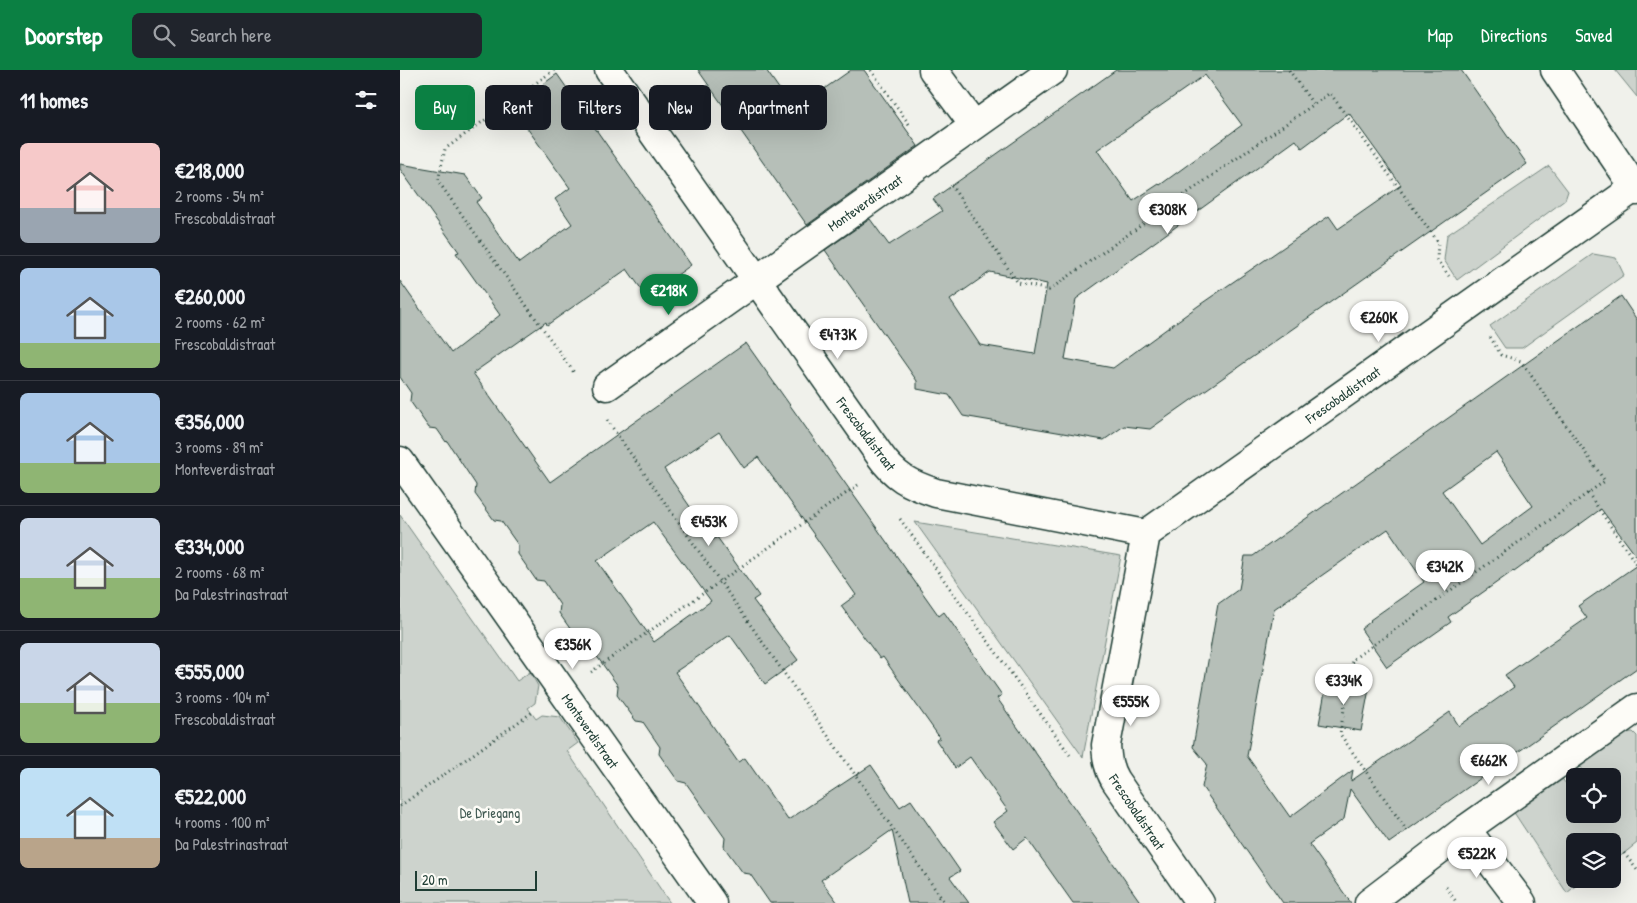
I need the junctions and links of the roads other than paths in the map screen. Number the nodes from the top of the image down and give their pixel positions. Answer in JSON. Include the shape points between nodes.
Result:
{"nodes":[{"id":1,"x":609,"y":70,"type":"edge"},
{"id":2,"x":933,"y":70,"type":"edge"},
{"id":3,"x":1053,"y":70,"type":"edge"},
{"id":4,"x":1554,"y":70,"type":"edge"},
{"id":5,"x":974,"y":126,"type":"junction"},
{"id":6,"x":1636,"y":188,"type":"edge"},
{"id":7,"x":756,"y":280,"type":"junction"},
{"id":8,"x":607,"y":386,"type":"dead end"},
{"id":9,"x":400,"y":461,"type":"edge"},
{"id":10,"x":1146,"y":534,"type":"junction"},
{"id":11,"x":1637,"y":708,"type":"edge"},
{"id":12,"x":1466,"y":829,"type":"junction"},
{"id":13,"x":712,"y":903,"type":"edge"},
{"id":14,"x":1200,"y":903,"type":"edge"},
{"id":15,"x":1369,"y":903,"type":"edge"},
{"id":16,"x":1522,"y":903,"type":"edge"}],
"edges":[{"from":1,"to":7,"type":"street","name":"Frescobaldistraat"},
{"from":2,"to":5,"type":"street"},
{"from":3,"to":5,"type":"street","name":"Monteverdistraat"},
{"from":4,"to":6,"type":"street"},
{"from":5,"to":7,"type":"street","name":"Monteverdistraat"},
{"from":6,"to":10,"type":"street","name":"Frescobaldistraat"},
{"from":7,"to":8,"type":"street"},
{"from":7,"to":10,"type":"street","name":"Frescobaldistraat","via":[[893,471],[914,486]]},
{"from":9,"to":13,"type":"street","name":"Monteverdistraat"},
{"from":10,"to":14,"type":"street","name":"Frescobaldistraat","via":[[1106,745],[1108,769]]},
{"from":11,"to":12,"type":"street"},
{"from":12,"to":15,"type":"street"},
{"from":12,"to":16,"type":"street"}]}
